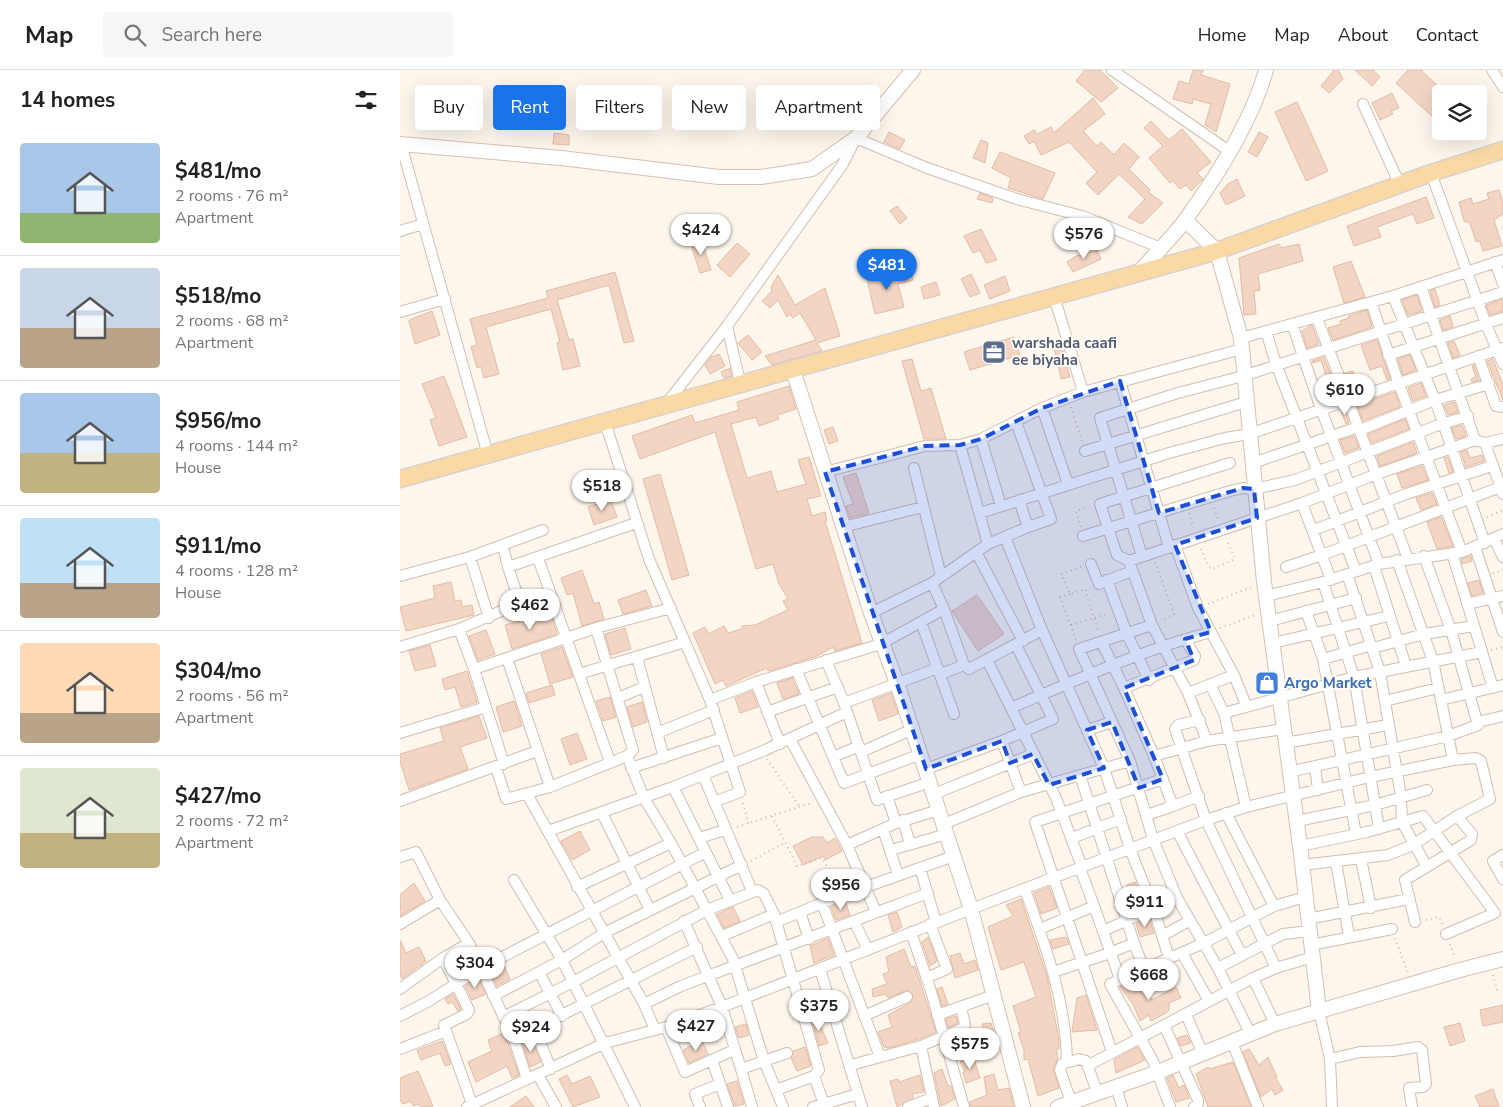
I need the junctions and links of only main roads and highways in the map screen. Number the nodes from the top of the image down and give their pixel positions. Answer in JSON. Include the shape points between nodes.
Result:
{"nodes":[{"id":1,"x":1503,"y":150,"type":"edge"},
{"id":2,"x":400,"y":479,"type":"edge"}],
"edges":[{"from":1,"to":2,"type":"main road","via":[[1217,251]]}]}
